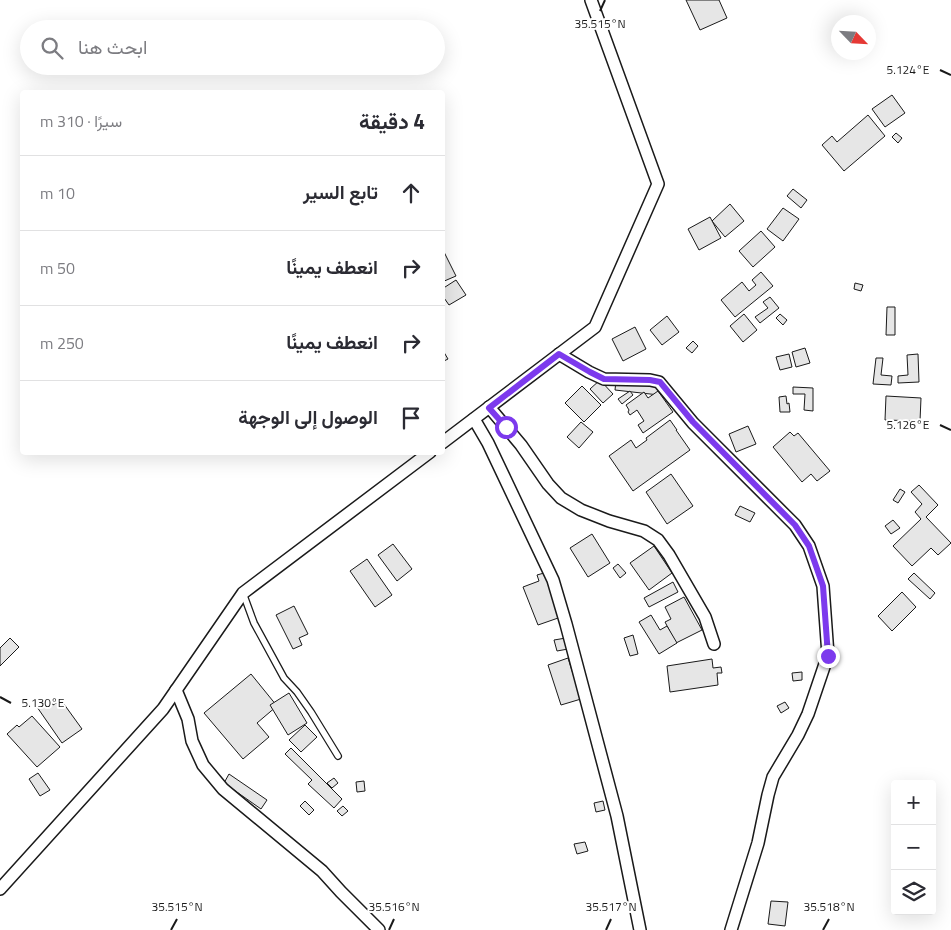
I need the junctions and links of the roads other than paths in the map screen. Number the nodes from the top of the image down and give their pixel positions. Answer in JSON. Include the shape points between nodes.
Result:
{"nodes":[{"id":1,"x":591,"y":0,"type":"edge"},
{"id":2,"x":559,"y":354,"type":"junction"},
{"id":3,"x":489,"y":408,"type":"junction"},
{"id":4,"x":474,"y":419,"type":"junction"},
{"id":5,"x":445,"y":441,"type":"edge"},
{"id":6,"x":426,"y":455,"type":"edge"},
{"id":7,"x":244,"y":593,"type":"junction"},
{"id":8,"x":714,"y":644,"type":"dead end"},
{"id":9,"x":176,"y":690,"type":"junction"},
{"id":10,"x":338,"y":756,"type":"dead end"},
{"id":11,"x":0,"y":889,"type":"edge"},
{"id":12,"x":379,"y":930,"type":"edge"},
{"id":13,"x":640,"y":930,"type":"edge"},
{"id":14,"x":731,"y":930,"type":"edge"}],
"edges":[{"from":1,"to":2,"type":"street","via":[[658,184],[596,327]]},
{"from":2,"to":3,"type":"street"},
{"from":2,"to":14,"type":"street","via":[[604,379],[660,382],[693,422],[795,525],[809,546],[823,586],[828,656],[808,714],[773,777],[758,844]]},
{"from":3,"to":4,"type":"street"},
{"from":3,"to":8,"type":"street","via":[[562,498],[609,521],[644,530],[658,540],[705,616]]},
{"from":4,"to":5,"type":"street"},
{"from":4,"to":13,"type":"street","via":[[553,580],[617,816]]},
{"from":6,"to":7,"type":"street"},
{"from":7,"to":9,"type":"street"},
{"from":7,"to":10,"type":"lane","via":[[254,623],[284,678],[311,712]]},
{"from":9,"to":11,"type":"street","via":[[163,709]]},
{"from":9,"to":12,"type":"street","via":[[188,719],[192,741],[203,764],[223,789],[322,871]]}]}
